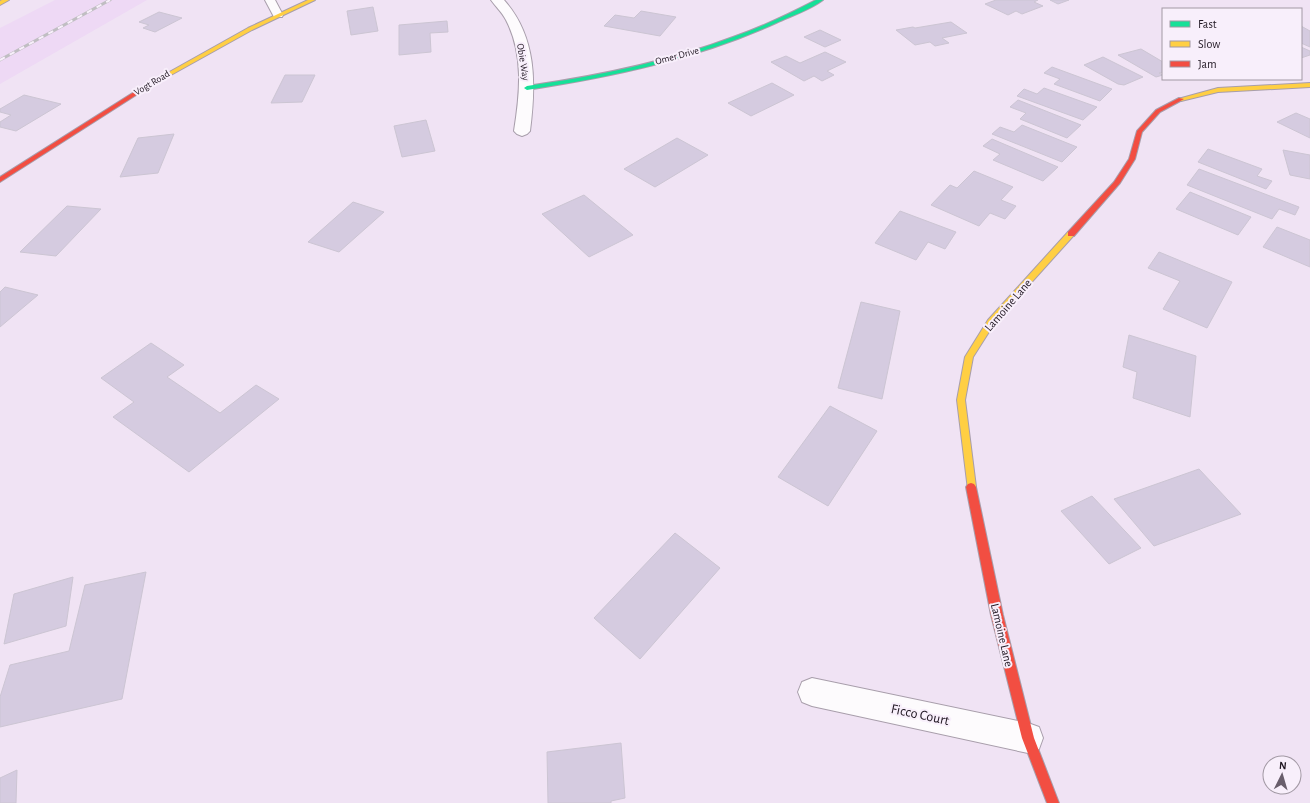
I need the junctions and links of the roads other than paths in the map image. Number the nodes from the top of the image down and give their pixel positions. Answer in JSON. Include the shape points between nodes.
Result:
{"nodes":[{"id":1,"x":6,"y":0,"type":"edge"},
{"id":2,"x":270,"y":0,"type":"edge"},
{"id":3,"x":312,"y":0,"type":"edge"},
{"id":4,"x":498,"y":0,"type":"edge"},
{"id":5,"x":820,"y":0,"type":"edge"},
{"id":6,"x":0,"y":3,"type":"edge"},
{"id":7,"x":278,"y":15,"type":"junction"},
{"id":8,"x":1310,"y":85,"type":"edge"},
{"id":9,"x":527,"y":88,"type":"junction"},
{"id":10,"x":522,"y":131,"type":"dead end"},
{"id":11,"x":0,"y":180,"type":"edge"},
{"id":12,"x":812,"y":692,"type":"dead end"},
{"id":13,"x":1028,"y":738,"type":"junction"},
{"id":14,"x":1053,"y":803,"type":"edge"}],
"edges":[{"from":1,"to":6,"type":"main road"},
{"from":2,"to":7,"type":"lane"},
{"from":3,"to":7,"type":"main road","name":"Vogt Road"},
{"from":4,"to":9,"type":"street","name":"Obie Way","via":[[507,9],[516,27],[524,54]]},
{"from":5,"to":9,"type":"main road","name":"Omer Drive","via":[[735,38],[688,54],[572,82]]},
{"from":7,"to":11,"type":"main road","name":"Vogt Road","via":[[191,60],[120,102]]},
{"from":8,"to":13,"type":"main road","name":"Lamoine Lane","via":[[1218,90],[1178,100],[1158,111],[1139,132],[1132,159],[1117,183],[990,322],[969,357],[961,400],[969,478],[997,615]]},
{"from":9,"to":10,"type":"street","name":"Obie Way"},
{"from":12,"to":13,"type":"street","name":"Ficco Court"},
{"from":13,"to":14,"type":"main road","name":"Lamoine Lane"}]}
